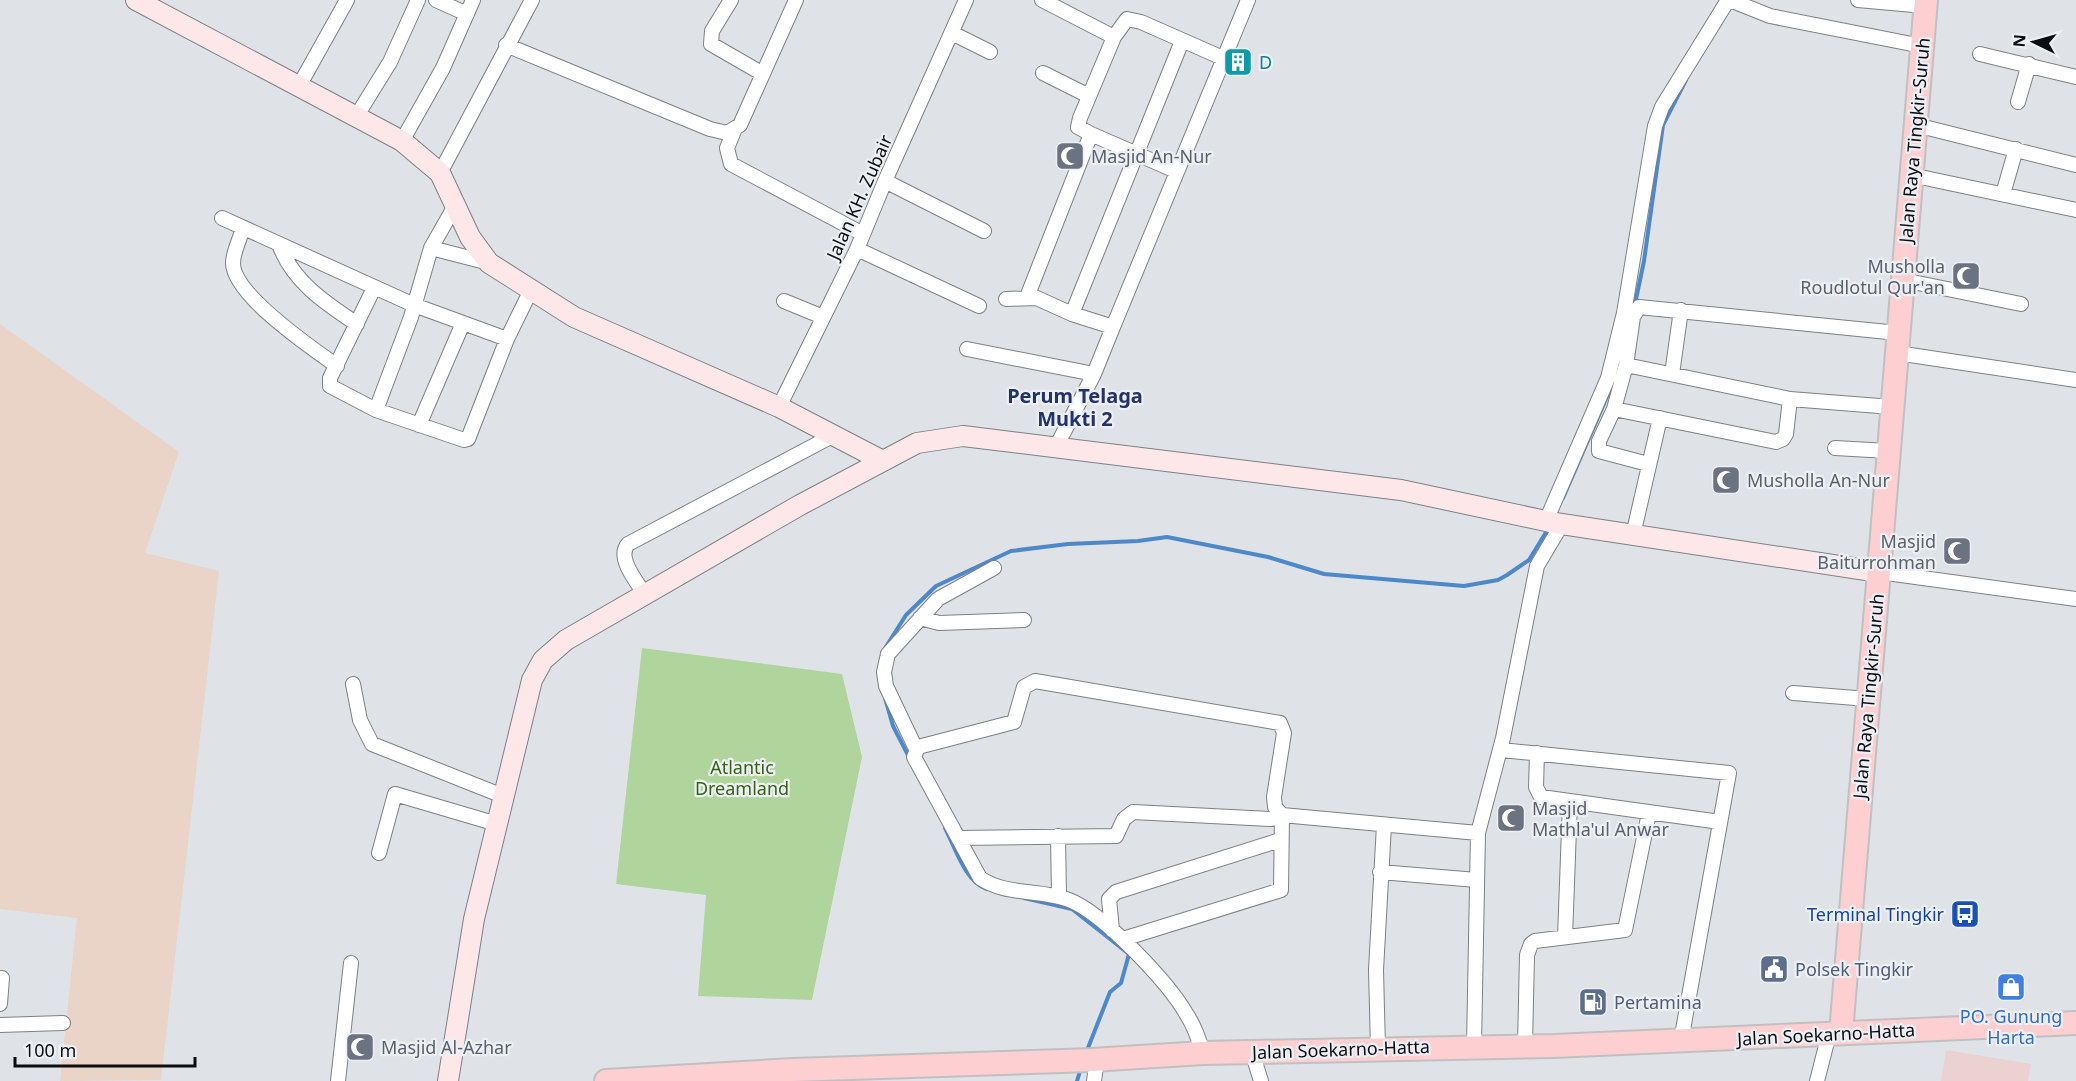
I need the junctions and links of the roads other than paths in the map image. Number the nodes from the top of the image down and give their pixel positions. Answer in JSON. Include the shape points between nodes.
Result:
{"nodes":[{"id":1,"x":136,"y":0,"type":"edge"},
{"id":2,"x":347,"y":0,"type":"edge"},
{"id":3,"x":418,"y":0,"type":"edge"},
{"id":4,"x":436,"y":0,"type":"edge"},
{"id":5,"x":473,"y":0,"type":"edge"},
{"id":6,"x":532,"y":0,"type":"edge"},
{"id":7,"x":731,"y":0,"type":"edge"},
{"id":8,"x":796,"y":0,"type":"edge"},
{"id":9,"x":966,"y":0,"type":"edge"},
{"id":10,"x":1042,"y":0,"type":"edge"},
{"id":11,"x":1858,"y":0,"type":"edge"},
{"id":12,"x":1245,"y":1,"type":"edge"},
{"id":13,"x":1732,"y":2,"type":"edge"},
{"id":14,"x":1926,"y":3,"type":"edge"},
{"id":15,"x":467,"y":14,"type":"junction"},
{"id":16,"x":952,"y":33,"type":"junction"},
{"id":17,"x":1114,"y":37,"type":"junction"},
{"id":18,"x":1182,"y":40,"type":"junction"},
{"id":19,"x":506,"y":45,"type":"junction"},
{"id":20,"x":1922,"y":46,"type":"junction"},
{"id":21,"x":990,"y":52,"type":"dead end"},
{"id":22,"x":1980,"y":54,"type":"dead end"},
{"id":23,"x":1225,"y":59,"type":"junction"},
{"id":24,"x":2029,"y":64,"type":"junction"},
{"id":25,"x":1043,"y":73,"type":"dead end"},
{"id":26,"x":763,"y":75,"type":"junction"},
{"id":27,"x":2076,"y":76,"type":"edge"},
{"id":28,"x":298,"y":86,"type":"junction"},
{"id":29,"x":1089,"y":96,"type":"junction"},
{"id":30,"x":2018,"y":102,"type":"dead end"},
{"id":31,"x":356,"y":117,"type":"junction"},
{"id":32,"x":1916,"y":125,"type":"junction"},
{"id":33,"x":734,"y":131,"type":"junction"},
{"id":34,"x":1091,"y":134,"type":"junction"},
{"id":35,"x":402,"y":141,"type":"junction"},
{"id":36,"x":2016,"y":149,"type":"junction"},
{"id":37,"x":1135,"y":155,"type":"junction"},
{"id":38,"x":2076,"y":165,"type":"edge"},
{"id":39,"x":1176,"y":171,"type":"junction"},
{"id":40,"x":440,"y":173,"type":"junction"},
{"id":41,"x":1911,"y":175,"type":"junction"},
{"id":42,"x":885,"y":181,"type":"junction"},
{"id":43,"x":2002,"y":194,"type":"junction"},
{"id":44,"x":456,"y":204,"type":"junction"},
{"id":45,"x":2076,"y":210,"type":"edge"},
{"id":46,"x":222,"y":218,"type":"dead end"},
{"id":47,"x":243,"y":228,"type":"junction"},
{"id":48,"x":984,"y":231,"type":"dead end"},
{"id":49,"x":863,"y":234,"type":"junction"},
{"id":50,"x":279,"y":244,"type":"junction"},
{"id":51,"x":431,"y":248,"type":"junction"},
{"id":52,"x":857,"y":249,"type":"junction"},
{"id":53,"x":489,"y":263,"type":"junction"},
{"id":54,"x":1903,"y":280,"type":"junction"},
{"id":55,"x":375,"y":288,"type":"junction"},
{"id":56,"x":531,"y":290,"type":"junction"},
{"id":57,"x":1035,"y":298,"type":"junction"},
{"id":58,"x":1005,"y":299,"type":"dead end"},
{"id":59,"x":784,"y":301,"type":"dead end"},
{"id":60,"x":2021,"y":304,"type":"dead end"},
{"id":61,"x":414,"y":305,"type":"junction"},
{"id":62,"x":979,"y":306,"type":"dead end"},
{"id":63,"x":1681,"y":310,"type":"junction"},
{"id":64,"x":1072,"y":314,"type":"junction"},
{"id":65,"x":823,"y":317,"type":"junction"},
{"id":66,"x":463,"y":323,"type":"junction"},
{"id":67,"x":357,"y":324,"type":"junction"},
{"id":68,"x":1113,"y":327,"type":"junction"},
{"id":69,"x":507,"y":339,"type":"junction"},
{"id":70,"x":1898,"y":343,"type":"junction"},
{"id":71,"x":966,"y":349,"type":"dead end"},
{"id":72,"x":1626,"y":365,"type":"junction"},
{"id":73,"x":337,"y":366,"type":"junction"},
{"id":74,"x":1094,"y":374,"type":"junction"},
{"id":75,"x":1672,"y":374,"type":"junction"},
{"id":76,"x":2076,"y":380,"type":"edge"},
{"id":77,"x":1614,"y":381,"type":"junction"},
{"id":78,"x":1790,"y":399,"type":"junction"},
{"id":79,"x":779,"y":406,"type":"junction"},
{"id":80,"x":1892,"y":407,"type":"junction"},
{"id":81,"x":1614,"y":409,"type":"junction"},
{"id":82,"x":376,"y":410,"type":"junction"},
{"id":83,"x":1660,"y":418,"type":"junction"},
{"id":84,"x":419,"y":425,"type":"junction"},
{"id":85,"x":834,"y":435,"type":"junction"},
{"id":86,"x":1056,"y":447,"type":"junction"},
{"id":87,"x":1835,"y":448,"type":"dead end"},
{"id":88,"x":1888,"y":451,"type":"junction"},
{"id":89,"x":881,"y":460,"type":"junction"},
{"id":90,"x":1648,"y":464,"type":"junction"},
{"id":91,"x":1553,"y":522,"type":"junction"},
{"id":92,"x":1633,"y":536,"type":"junction"},
{"id":93,"x":994,"y":568,"type":"dead end"},
{"id":94,"x":1879,"y":572,"type":"junction"},
{"id":95,"x":644,"y":594,"type":"junction"},
{"id":96,"x":2076,"y":599,"type":"edge"},
{"id":97,"x":920,"y":618,"type":"junction"},
{"id":98,"x":1024,"y":620,"type":"dead end"},
{"id":99,"x":353,"y":684,"type":"dead end"},
{"id":100,"x":1793,"y":693,"type":"dead end"},
{"id":101,"x":1868,"y":699,"type":"junction"},
{"id":102,"x":916,"y":749,"type":"junction"},
{"id":103,"x":1501,"y":750,"type":"junction"},
{"id":104,"x":1537,"y":753,"type":"junction"},
{"id":105,"x":503,"y":796,"type":"junction"},
{"id":106,"x":1570,"y":802,"type":"junction"},
{"id":107,"x":1649,"y":813,"type":"junction"},
{"id":108,"x":1282,"y":816,"type":"junction"},
{"id":109,"x":1720,"y":822,"type":"junction"},
{"id":110,"x":497,"y":824,"type":"junction"},
{"id":111,"x":1384,"y":825,"type":"junction"},
{"id":112,"x":1478,"y":833,"type":"junction"},
{"id":113,"x":1058,"y":836,"type":"junction"},
{"id":114,"x":958,"y":838,"type":"junction"},
{"id":115,"x":1280,"y":840,"type":"junction"},
{"id":116,"x":379,"y":853,"type":"dead end"},
{"id":117,"x":1380,"y":872,"type":"junction"},
{"id":118,"x":1477,"y":880,"type":"junction"},
{"id":119,"x":1059,"y":897,"type":"junction"},
{"id":120,"x":1118,"y":935,"type":"junction"},
{"id":121,"x":1565,"y":937,"type":"junction"},
{"id":122,"x":351,"y":963,"type":"dead end"},
{"id":123,"x":2,"y":978,"type":"dead end"},
{"id":124,"x":0,"y":1004,"type":"edge"},
{"id":125,"x":63,"y":1023,"type":"dead end"},
{"id":126,"x":2076,"y":1023,"type":"edge"},
{"id":127,"x":0,"y":1025,"type":"edge"},
{"id":128,"x":1835,"y":1034,"type":"junction"},
{"id":129,"x":1680,"y":1041,"type":"junction"},
{"id":130,"x":1525,"y":1045,"type":"junction"},
{"id":131,"x":1474,"y":1046,"type":"junction"},
{"id":132,"x":1378,"y":1048,"type":"junction"},
{"id":133,"x":1252,"y":1052,"type":"junction"},
{"id":134,"x":1203,"y":1053,"type":"junction"},
{"id":135,"x":1089,"y":1065,"type":"edge"},
{"id":136,"x":793,"y":1076,"type":"edge"},
{"id":137,"x":338,"y":1081,"type":"edge"},
{"id":138,"x":448,"y":1081,"type":"edge"},
{"id":139,"x":606,"y":1081,"type":"edge"},
{"id":140,"x":1261,"y":1081,"type":"edge"},
{"id":141,"x":1816,"y":1081,"type":"edge"}],
"edges":[{"from":1,"to":28,"type":"street"},
{"from":2,"to":28,"type":"street"},
{"from":3,"to":31,"type":"street","via":[[390,62]]},
{"from":4,"to":15,"type":"street"},
{"from":5,"to":15,"type":"street"},
{"from":6,"to":19,"type":"street"},
{"from":7,"to":26,"type":"street","via":[[712,31],[711,44]]},
{"from":8,"to":26,"type":"street"},
{"from":9,"to":16,"type":"street","name":"Jalan KH. Zubair"},
{"from":10,"to":17,"type":"street"},
{"from":11,"to":14,"type":"street"},
{"from":12,"to":23,"type":"street"},
{"from":13,"to":20,"type":"street","via":[[1770,16]]},
{"from":13,"to":77,"type":"street","via":[[1662,107],[1655,126]]},
{"from":14,"to":20,"type":"main road","name":"Jalan Raya Tingkir-Suruh"},
{"from":15,"to":35,"type":"street","via":[[443,68]]},
{"from":16,"to":21,"type":"street"},
{"from":16,"to":42,"type":"street","name":"Jalan KH. Zubair"},
{"from":17,"to":18,"type":"street","via":[[1129,18]]},
{"from":17,"to":29,"type":"street"},
{"from":18,"to":23,"type":"street"},
{"from":18,"to":37,"type":"street"},
{"from":19,"to":33,"type":"street","via":[[710,129]]},
{"from":19,"to":40,"type":"street"},
{"from":20,"to":32,"type":"main road","name":"Jalan Raya Tingkir-Suruh"},
{"from":22,"to":24,"type":"street"},
{"from":23,"to":39,"type":"street"},
{"from":24,"to":27,"type":"street"},
{"from":24,"to":30,"type":"street"},
{"from":25,"to":29,"type":"street"},
{"from":26,"to":33,"type":"street"},
{"from":28,"to":31,"type":"street"},
{"from":29,"to":34,"type":"street","via":[[1077,125]]},
{"from":31,"to":35,"type":"street"},
{"from":32,"to":36,"type":"street"},
{"from":32,"to":41,"type":"main road","name":"Jalan Raya Tingkir-Suruh"},
{"from":33,"to":49,"type":"street","via":[[727,148],[731,164]]},
{"from":34,"to":37,"type":"street"},
{"from":34,"to":57,"type":"street","via":[[1030,286],[1029,294]]},
{"from":35,"to":40,"type":"street"},
{"from":36,"to":38,"type":"street"},
{"from":36,"to":43,"type":"street"},
{"from":37,"to":39,"type":"street"},
{"from":37,"to":64,"type":"street"},
{"from":39,"to":68,"type":"street"},
{"from":40,"to":44,"type":"street"},
{"from":41,"to":43,"type":"street"},
{"from":41,"to":54,"type":"main road","name":"Jalan Raya Tingkir-Suruh"},
{"from":42,"to":48,"type":"street"},
{"from":42,"to":49,"type":"street","name":"Jalan KH. Zubair"},
{"from":43,"to":45,"type":"street"},
{"from":44,"to":51,"type":"street"},
{"from":44,"to":53,"type":"street","via":[[470,237]]},
{"from":46,"to":47,"type":"street"},
{"from":47,"to":50,"type":"street"},
{"from":47,"to":73,"type":"street","via":[[234,256],[234,271],[270,317]]},
{"from":49,"to":52,"type":"street","name":"Jalan KH. Zubair"},
{"from":50,"to":55,"type":"street"},
{"from":50,"to":67,"type":"street","via":[[283,256],[306,286]]},
{"from":51,"to":53,"type":"street"},
{"from":51,"to":61,"type":"street"},
{"from":52,"to":62,"type":"street"},
{"from":52,"to":65,"type":"street","name":"Jalan KH. Zubair"},
{"from":53,"to":56,"type":"street"},
{"from":54,"to":60,"type":"street"},
{"from":54,"to":70,"type":"main road","name":"Jalan Raya Tingkir-Suruh"},
{"from":55,"to":61,"type":"street"},
{"from":55,"to":67,"type":"street"},
{"from":56,"to":69,"type":"street"},
{"from":56,"to":79,"type":"street","via":[[601,330]]},
{"from":57,"to":58,"type":"street"},
{"from":57,"to":64,"type":"street"},
{"from":59,"to":65,"type":"street"},
{"from":61,"to":66,"type":"street"},
{"from":61,"to":82,"type":"street"},
{"from":63,"to":70,"type":"street"},
{"from":63,"to":72,"type":"street","via":[[1646,306],[1635,310]]},
{"from":63,"to":75,"type":"street"},
{"from":64,"to":68,"type":"street"},
{"from":65,"to":79,"type":"street","name":"Jalan KH. Zubair"},
{"from":66,"to":69,"type":"street"},
{"from":66,"to":84,"type":"street"},
{"from":67,"to":73,"type":"street"},
{"from":68,"to":74,"type":"street"},
{"from":69,"to":84,"type":"street","via":[[468,439],[456,439]]},
{"from":70,"to":76,"type":"street"},
{"from":70,"to":80,"type":"main road","name":"Jalan Raya Tingkir-Suruh"},
{"from":71,"to":74,"type":"street"},
{"from":72,"to":75,"type":"street"},
{"from":72,"to":77,"type":"street"},
{"from":73,"to":82,"type":"street","via":[[330,378],[333,390]]},
{"from":74,"to":86,"type":"street"},
{"from":75,"to":78,"type":"street"},
{"from":77,"to":81,"type":"street"},
{"from":77,"to":91,"type":"street"},
{"from":78,"to":80,"type":"street"},
{"from":78,"to":83,"type":"street","via":[[1786,434],[1779,442]]},
{"from":79,"to":85,"type":"street"},
{"from":80,"to":88,"type":"main road","name":"Jalan Raya Tingkir-Suruh"},
{"from":81,"to":83,"type":"street"},
{"from":81,"to":90,"type":"street","via":[[1599,441],[1599,451]]},
{"from":82,"to":84,"type":"street"},
{"from":83,"to":90,"type":"street"},
{"from":85,"to":89,"type":"street"},
{"from":85,"to":95,"type":"street","via":[[628,544],[625,561]]},
{"from":86,"to":89,"type":"street","via":[[957,437],[917,443]]},
{"from":86,"to":91,"type":"street","via":[[1401,490]]},
{"from":87,"to":88,"type":"street"},
{"from":88,"to":94,"type":"main road","name":"Jalan Raya Tingkir-Suruh"},
{"from":89,"to":95,"type":"street"},
{"from":90,"to":92,"type":"street"},
{"from":91,"to":92,"type":"street"},
{"from":91,"to":103,"type":"street","via":[[1537,566]]},
{"from":92,"to":94,"type":"street"},
{"from":93,"to":97,"type":"street","via":[[938,599]]},
{"from":94,"to":96,"type":"street"},
{"from":94,"to":101,"type":"main road","name":"Jalan Raya Tingkir-Suruh"},
{"from":95,"to":105,"type":"street","via":[[566,640],[536,669]]},
{"from":97,"to":98,"type":"street","via":[[939,623]]},
{"from":97,"to":102,"type":"street","via":[[888,654],[884,672],[886,686]]},
{"from":99,"to":105,"type":"street","via":[[360,720],[372,744]]},
{"from":100,"to":101,"type":"street"},
{"from":101,"to":128,"type":"main road","name":"Jalan Raya Tingkir-Suruh"},
{"from":102,"to":108,"type":"street","via":[[1014,722],[1024,687],[1035,681],[1277,722],[1284,733],[1274,800]]},
{"from":102,"to":114,"type":"street","via":[[914,758]]},
{"from":103,"to":104,"type":"street"},
{"from":103,"to":112,"type":"street"},
{"from":104,"to":106,"type":"street","via":[[1536,793]]},
{"from":104,"to":109,"type":"street","via":[[1727,772],[1730,777]]},
{"from":105,"to":110,"type":"street"},
{"from":106,"to":107,"type":"street"},
{"from":106,"to":121,"type":"street"},
{"from":107,"to":109,"type":"street"},
{"from":107,"to":121,"type":"street","via":[[1626,928],[1621,932]]},
{"from":108,"to":111,"type":"street"},
{"from":108,"to":113,"type":"street","via":[[1270,819],[1133,812],[1124,819],[1116,836]]},
{"from":108,"to":115,"type":"street"},
{"from":109,"to":129,"type":"street"},
{"from":110,"to":116,"type":"street","via":[[395,794]]},
{"from":110,"to":138,"type":"street","via":[[474,919]]},
{"from":111,"to":112,"type":"street"},
{"from":111,"to":117,"type":"street"},
{"from":112,"to":118,"type":"street"},
{"from":113,"to":114,"type":"street"},
{"from":113,"to":119,"type":"street"},
{"from":114,"to":119,"type":"street","via":[[976,873],[986,882],[999,888]]},
{"from":115,"to":120,"type":"street","via":[[1116,892],[1110,899]]},
{"from":115,"to":120,"type":"street","via":[[1280,890]]},
{"from":117,"to":118,"type":"street"},
{"from":117,"to":132,"type":"street"},
{"from":118,"to":131,"type":"street"},
{"from":119,"to":120,"type":"street","via":[[1082,906]]},
{"from":120,"to":134,"type":"street","via":[[1180,1004]]},
{"from":121,"to":130,"type":"street","via":[[1534,941],[1528,949]]},
{"from":122,"to":137,"type":"street"},
{"from":123,"to":124,"type":"street"},
{"from":125,"to":127,"type":"street"},
{"from":126,"to":128,"type":"main road","name":"Jalan Soekarno-Hatta"},
{"from":128,"to":129,"type":"main road","name":"Jalan Soekarno-Hatta"},
{"from":128,"to":141,"type":"street"},
{"from":129,"to":130,"type":"main road","name":"Jalan Soekarno-Hatta"},
{"from":130,"to":131,"type":"main road","name":"Jalan Soekarno-Hatta"},
{"from":131,"to":132,"type":"main road","name":"Jalan Soekarno-Hatta"},
{"from":132,"to":133,"type":"main road","name":"Jalan Soekarno-Hatta"},
{"from":133,"to":134,"type":"main road","name":"Jalan Soekarno-Hatta"},
{"from":133,"to":140,"type":"street"},
{"from":134,"to":135,"type":"main road","name":"Jalan Soekarno-Hatta"},
{"from":135,"to":136,"type":"main road","name":"Jalan Soekarno-Hatta"},
{"from":136,"to":139,"type":"main road","name":"Jalan Soekarno-Hatta"}]}
